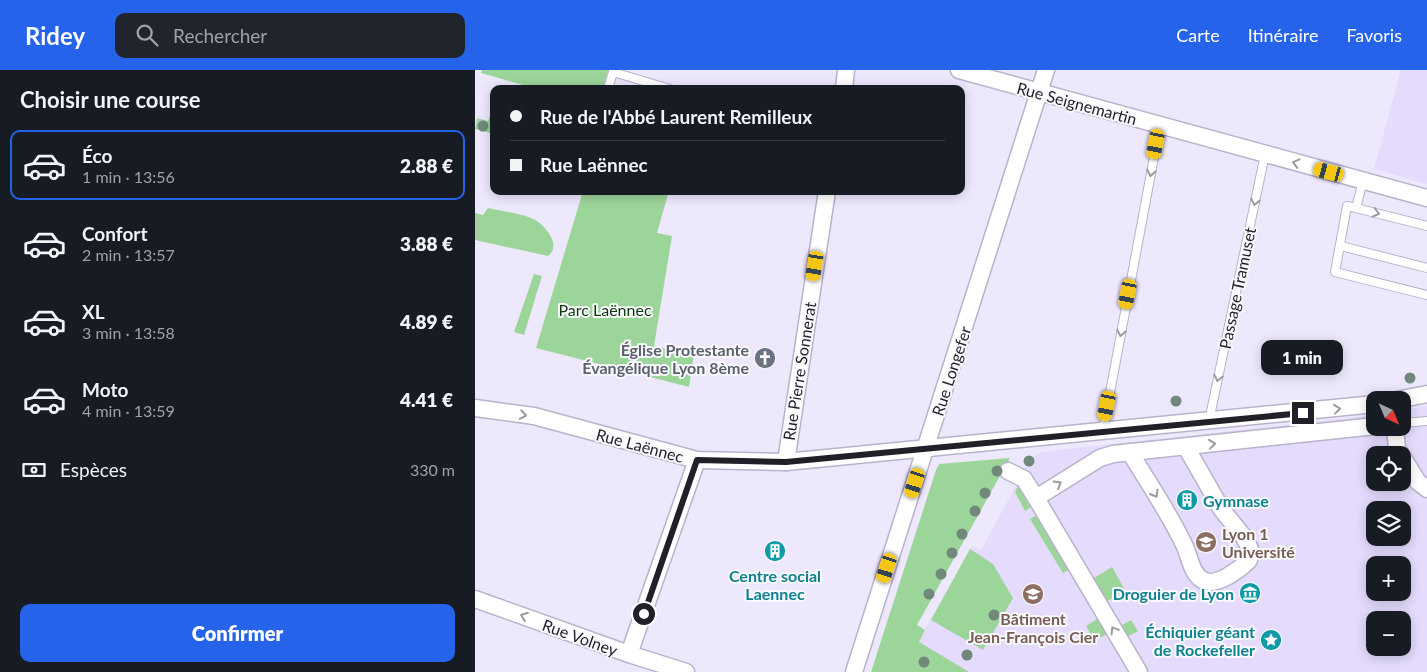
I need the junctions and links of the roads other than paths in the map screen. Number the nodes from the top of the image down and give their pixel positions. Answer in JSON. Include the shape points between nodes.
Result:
{"nodes":[{"id":1,"x":847,"y":70,"type":"edge"},
{"id":2,"x":959,"y":70,"type":"edge"},
{"id":3,"x":1046,"y":70,"type":"edge"},
{"id":4,"x":610,"y":85,"type":"edge"},
{"id":5,"x":657,"y":85,"type":"edge"},
{"id":6,"x":844,"y":85,"type":"edge"},
{"id":7,"x":1039,"y":93,"type":"junction"},
{"id":8,"x":1160,"y":125,"type":"junction"},
{"id":9,"x":1265,"y":154,"type":"junction"},
{"id":10,"x":1363,"y":181,"type":"junction"},
{"id":11,"x":826,"y":195,"type":"edge"},
{"id":12,"x":1427,"y":198,"type":"edge"},
{"id":13,"x":1356,"y":208,"type":"junction"},
{"id":14,"x":1427,"y":226,"type":"edge"},
{"id":15,"x":1341,"y":246,"type":"junction"},
{"id":16,"x":1427,"y":268,"type":"edge"},
{"id":17,"x":1427,"y":295,"type":"edge"},
{"id":18,"x":1427,"y":394,"type":"edge"},
{"id":19,"x":1411,"y":397,"type":"edge"},
{"id":20,"x":1366,"y":405,"type":"edge"},
{"id":21,"x":475,"y":408,"type":"edge"},
{"id":22,"x":1427,"y":421,"type":"edge"},
{"id":23,"x":1209,"y":422,"type":"junction"},
{"id":24,"x":1411,"y":422,"type":"edge"},
{"id":25,"x":1366,"y":427,"type":"edge"},
{"id":26,"x":1102,"y":432,"type":"junction"},
{"id":27,"x":1186,"y":446,"type":"junction"},
{"id":28,"x":926,"y":450,"type":"junction"},
{"id":29,"x":1130,"y":452,"type":"junction"},
{"id":30,"x":697,"y":460,"type":"junction"},
{"id":31,"x":786,"y":462,"type":"junction"},
{"id":32,"x":1008,"y":471,"type":"dead end"},
{"id":33,"x":1411,"y":471,"type":"edge"},
{"id":34,"x":1427,"y":489,"type":"edge"},
{"id":35,"x":1035,"y":498,"type":"junction"},
{"id":36,"x":475,"y":599,"type":"edge"},
{"id":37,"x":629,"y":654,"type":"junction"},
{"id":38,"x":686,"y":672,"type":"edge"},
{"id":39,"x":853,"y":672,"type":"edge"},
{"id":40,"x":1139,"y":672,"type":"edge"}],
"edges":[{"from":1,"to":6,"type":"street"},
{"from":2,"to":7,"type":"street","name":"Rue Seignemartin"},
{"from":3,"to":7,"type":"street","name":"Rue Longefer"},
{"from":4,"to":5,"type":"lane","via":[[613,72]]},
{"from":7,"to":8,"type":"street","name":"Rue Seignemartin"},
{"from":7,"to":28,"type":"street","name":"Rue Longefer"},
{"from":8,"to":9,"type":"street","name":"Rue Seignemartin"},
{"from":8,"to":26,"type":"lane","one_way":true},
{"from":10,"to":9,"type":"street","name":"Rue Seignemartin","one_way":true},
{"from":9,"to":23,"type":"lane","name":"Passage Tramuset","one_way":true},
{"from":10,"to":12,"type":"street","name":"Rue Seignemartin"},
{"from":10,"to":13,"type":"lane"},
{"from":11,"to":31,"type":"street","name":"Rue Pierre Sonnerat"},
{"from":13,"to":14,"type":"lane","one_way":true},
{"from":13,"to":15,"type":"lane","via":[[1347,206]]},
{"from":15,"to":16,"type":"lane"},
{"from":15,"to":17,"type":"lane","via":[[1335,272]]},
{"from":18,"to":19,"type":"street"},
{"from":23,"to":20,"type":"street","name":"Rue Laënnec","one_way":true},
{"from":21,"to":30,"type":"street","name":"Rue Laënnec","one_way":true,"via":[[534,416]]},
{"from":22,"to":24,"type":"lane"},
{"from":23,"to":26,"type":"street","name":"Rue Laënnec"},
{"from":27,"to":25,"type":"street","one_way":true},
{"from":26,"to":28,"type":"street","name":"Rue Laënnec"},
{"from":27,"to":29,"type":"street"},
{"from":29,"to":27,"type":"street","one_way":true,"via":[[1193,567],[1201,579],[1208,582],[1218,580],[1249,560],[1250,549],[1222,510]]},
{"from":28,"to":31,"type":"street","name":"Rue Laënnec"},
{"from":28,"to":39,"type":"street","name":"Rue Longefer"},
{"from":35,"to":29,"type":"street","one_way":true,"via":[[1100,458]]},
{"from":30,"to":31,"type":"street","name":"Rue Laënnec"},
{"from":30,"to":37,"type":"street"},
{"from":32,"to":35,"type":"street","via":[[1024,478]]},
{"from":33,"to":34,"type":"street"},
{"from":40,"to":35,"type":"street","one_way":true},
{"from":37,"to":36,"type":"street","name":"Rue Volney","one_way":true},
{"from":37,"to":38,"type":"street","name":"Rue Volney"}]}
